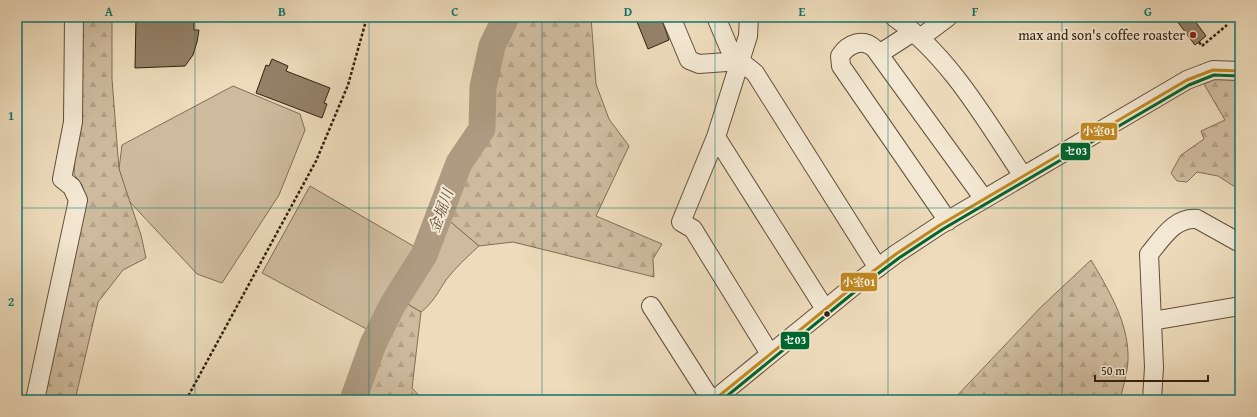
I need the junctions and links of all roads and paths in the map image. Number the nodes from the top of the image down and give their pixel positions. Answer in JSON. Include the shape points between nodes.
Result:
{"nodes":[{"id":1,"x":74,"y":17,"type":"edge"},
{"id":2,"x":367,"y":17,"type":"edge"},
{"id":3,"x":671,"y":17,"type":"edge"},
{"id":4,"x":716,"y":17,"type":"edge"},
{"id":5,"x":749,"y":17,"type":"edge"},
{"id":6,"x":894,"y":17,"type":"edge"},
{"id":7,"x":948,"y":17,"type":"edge"},
{"id":8,"x":1227,"y":26,"type":"dead end"},
{"id":9,"x":917,"y":35,"type":"junction"},
{"id":10,"x":1199,"y":42,"type":"dead end"},
{"id":11,"x":879,"y":54,"type":"junction"},
{"id":12,"x":740,"y":61,"type":"junction"},
{"id":13,"x":1240,"y":71,"type":"edge"},
{"id":14,"x":716,"y":138,"type":"junction"},
{"id":15,"x":1023,"y":176,"type":"junction"},
{"id":16,"x":984,"y":199,"type":"junction"},
{"id":17,"x":948,"y":221,"type":"junction"},
{"id":18,"x":1240,"y":243,"type":"edge"},
{"id":19,"x":878,"y":268,"type":"junction"},
{"id":20,"x":651,"y":306,"type":"dead end"},
{"id":21,"x":1240,"y":306,"type":"edge"},
{"id":22,"x":826,"y":310,"type":"junction"},
{"id":23,"x":1152,"y":321,"type":"junction"},
{"id":24,"x":770,"y":354,"type":"junction"},
{"id":25,"x":34,"y":400,"type":"edge"},
{"id":26,"x":186,"y":400,"type":"edge"},
{"id":27,"x":713,"y":400,"type":"edge"},
{"id":28,"x":1152,"y":400,"type":"edge"}],
"edges":[{"from":1,"to":25,"type":"street","via":[[73,122],[62,179],[72,187],[78,200]]},
{"from":2,"to":26,"type":"path","via":[[348,86],[316,161]]},
{"from":3,"to":12,"type":"street","via":[[689,60],[699,64]]},
{"from":4,"to":12,"type":"street","via":[[729,48]]},
{"from":5,"to":12,"type":"street","via":[[748,36]]},
{"from":6,"to":9,"type":"street"},
{"from":7,"to":9,"type":"street"},
{"from":8,"to":10,"type":"path","via":[[1202,46]]},
{"from":9,"to":11,"type":"street"},
{"from":9,"to":15,"type":"street","via":[[962,85]]},
{"from":11,"to":16,"type":"street"},
{"from":11,"to":17,"type":"street","via":[[867,43],[858,42],[846,49],[839,61]]},
{"from":12,"to":14,"type":"street"},
{"from":12,"to":19,"type":"street","via":[[755,73]]},
{"from":13,"to":15,"type":"street","via":[[1213,70],[1187,80]]},
{"from":14,"to":22,"type":"street"},
{"from":14,"to":24,"type":"street","via":[[681,222],[693,229]]},
{"from":15,"to":16,"type":"street"},
{"from":16,"to":17,"type":"street"},
{"from":17,"to":19,"type":"street"},
{"from":18,"to":23,"type":"street","via":[[1197,218],[1189,218],[1173,226],[1149,254]]},
{"from":19,"to":22,"type":"street"},
{"from":20,"to":27,"type":"street"},
{"from":21,"to":23,"type":"street"},
{"from":22,"to":24,"type":"street"},
{"from":23,"to":28,"type":"street"},
{"from":24,"to":27,"type":"street"}]}
